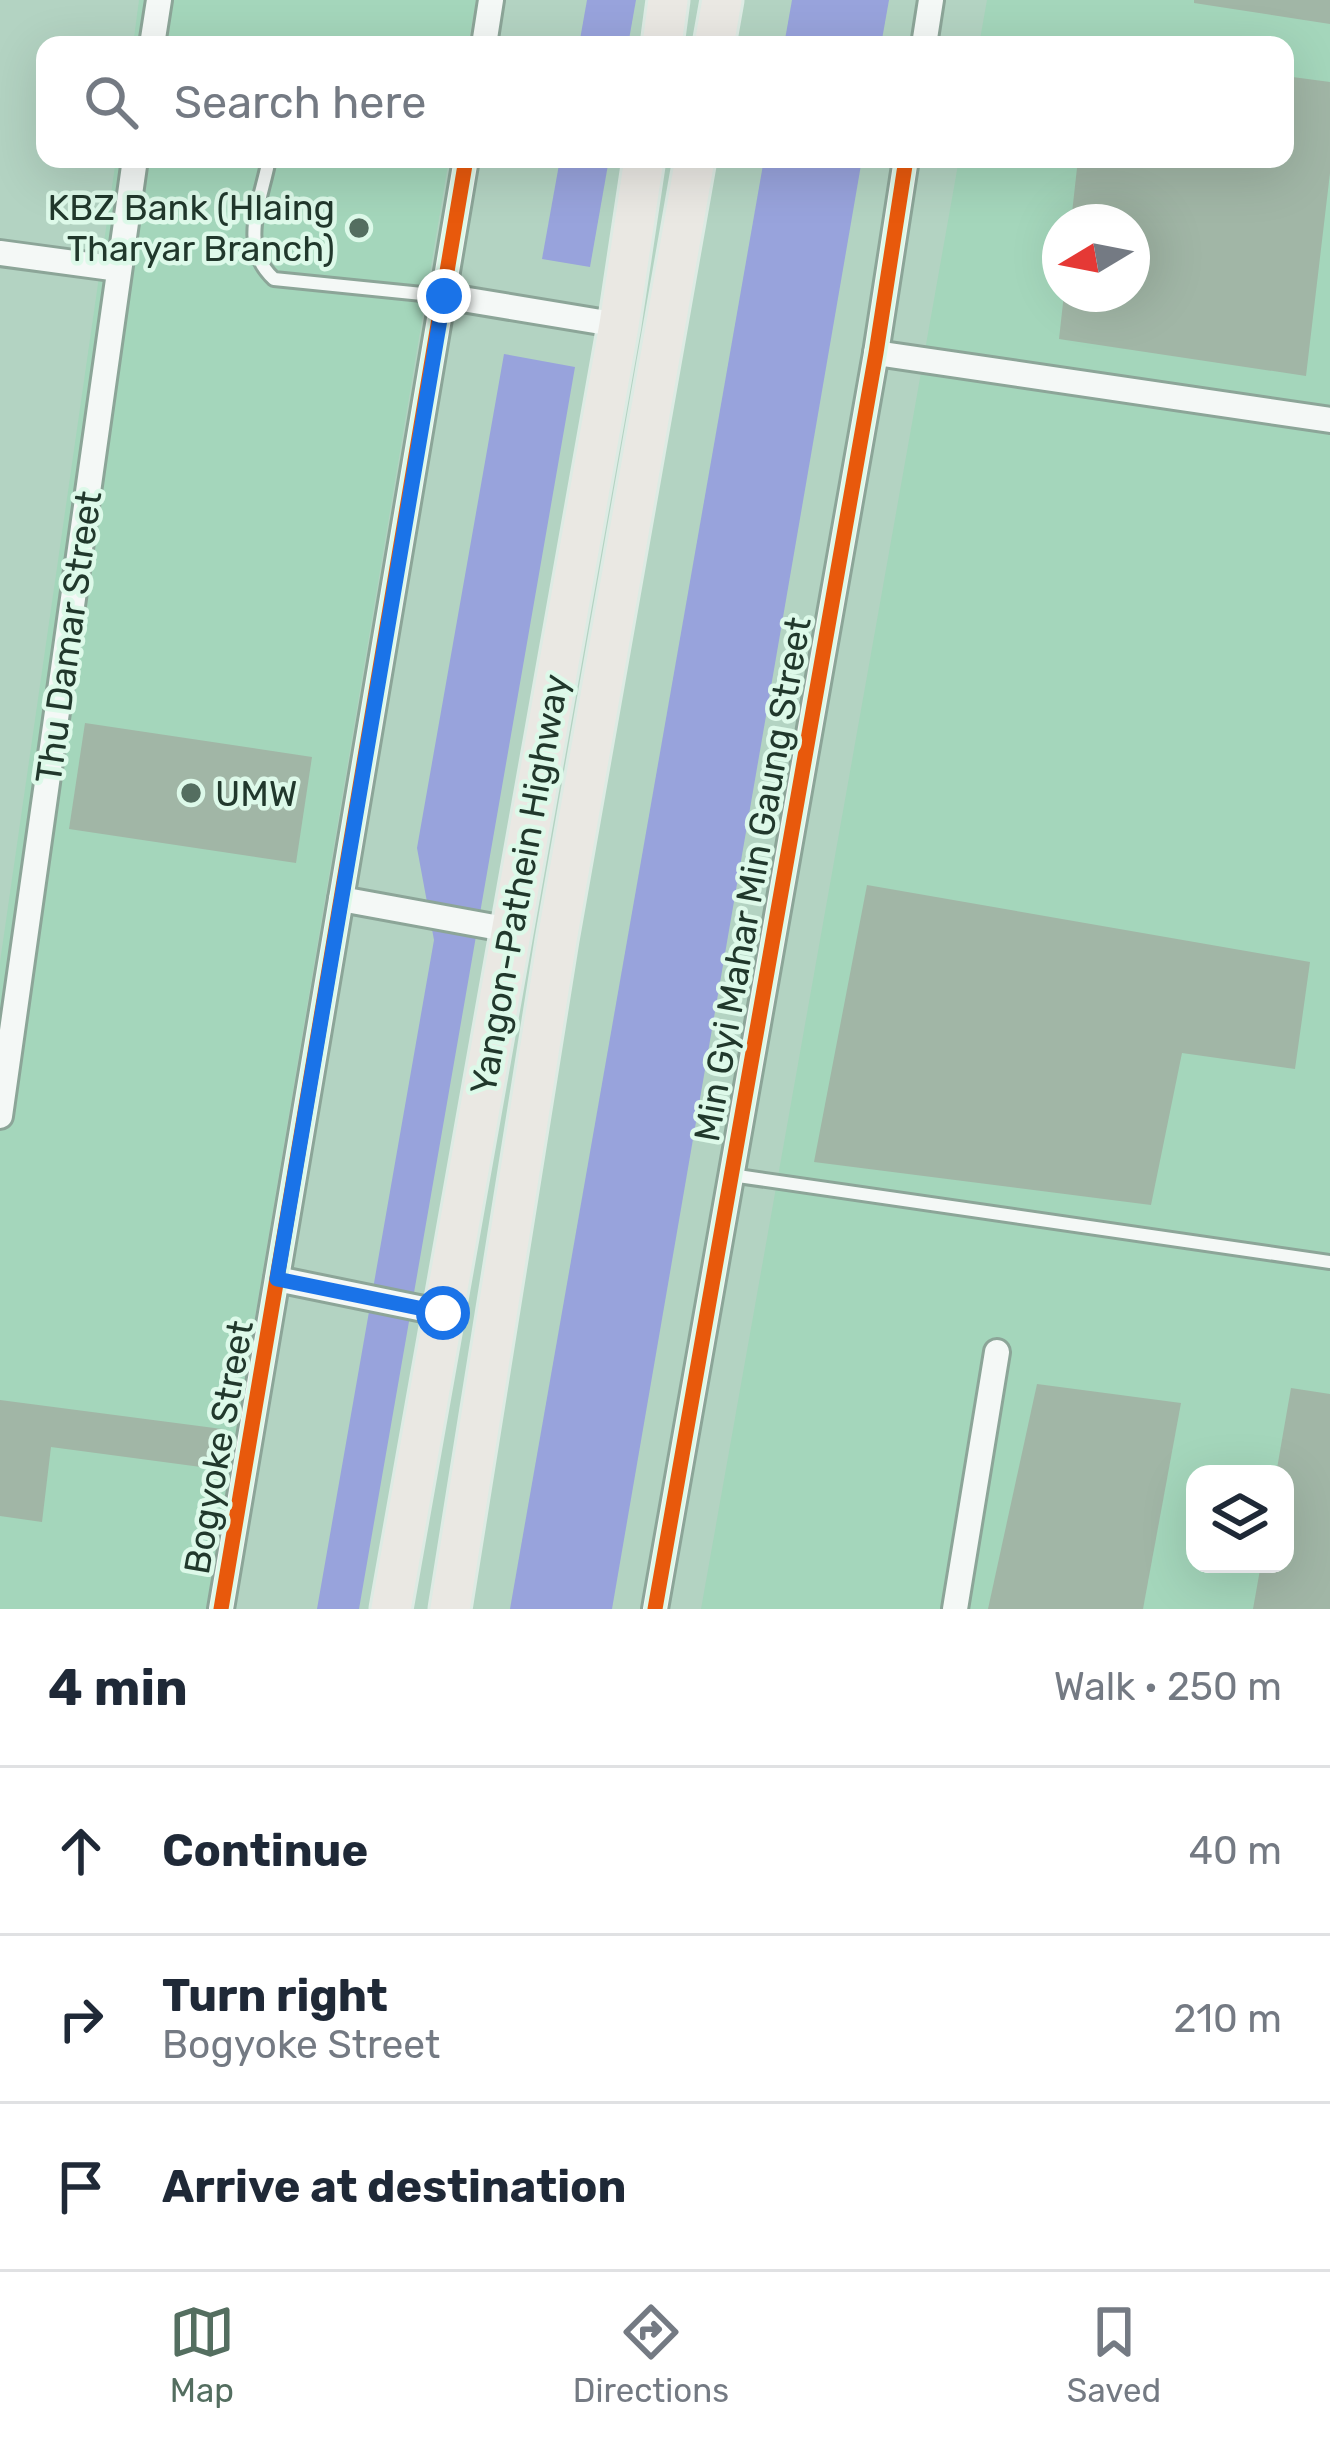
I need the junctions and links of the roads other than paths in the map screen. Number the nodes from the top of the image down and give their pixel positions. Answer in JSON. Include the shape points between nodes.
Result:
{"nodes":[{"id":1,"x":159,"y":0,"type":"edge"},
{"id":2,"x":491,"y":0,"type":"edge"},
{"id":3,"x":668,"y":0,"type":"edge"},
{"id":4,"x":722,"y":0,"type":"edge"},
{"id":5,"x":931,"y":0,"type":"edge"},
{"id":6,"x":153,"y":36,"type":"edge"},
{"id":7,"x":485,"y":36,"type":"edge"},
{"id":8,"x":663,"y":36,"type":"edge"},
{"id":9,"x":716,"y":36,"type":"edge"},
{"id":10,"x":925,"y":36,"type":"edge"},
{"id":11,"x":134,"y":168,"type":"edge"},
{"id":12,"x":267,"y":168,"type":"edge"},
{"id":13,"x":465,"y":168,"type":"edge"},
{"id":14,"x":643,"y":168,"type":"edge"},
{"id":15,"x":693,"y":168,"type":"edge"},
{"id":16,"x":905,"y":168,"type":"edge"},
{"id":17,"x":0,"y":253,"type":"edge"},
{"id":18,"x":119,"y":268,"type":"junction"},
{"id":19,"x":444,"y":296,"type":"junction"},
{"id":20,"x":619,"y":325,"type":"junction"},
{"id":21,"x":876,"y":352,"type":"junction"},
{"id":22,"x":1330,"y":420,"type":"edge"},
{"id":23,"x":341,"y":899,"type":"junction"},
{"id":24,"x":0,"y":926,"type":"edge"},
{"id":25,"x":502,"y":928,"type":"junction"},
{"id":26,"x":27,"y":930,"type":"junction"},
{"id":27,"x":0,"y":1116,"type":"edge"},
{"id":28,"x":730,"y":1175,"type":"junction"},
{"id":29,"x":1330,"y":1262,"type":"edge"},
{"id":30,"x":277,"y":1279,"type":"junction"},
{"id":31,"x":437,"y":1312,"type":"junction"},
{"id":32,"x":997,"y":1352,"type":"dead end"},
{"id":33,"x":452,"y":1606,"type":"edge"},
{"id":34,"x":221,"y":1609,"type":"edge"},
{"id":35,"x":391,"y":1609,"type":"edge"},
{"id":36,"x":655,"y":1609,"type":"edge"},
{"id":37,"x":955,"y":1609,"type":"edge"}],
"edges":[{"from":1,"to":6,"type":"street"},
{"from":2,"to":7,"type":"street"},
{"from":3,"to":8,"type":"main road"},
{"from":4,"to":9,"type":"main road"},
{"from":5,"to":10,"type":"street"},
{"from":11,"to":18,"type":"street","name":"Thu Damar Street"},
{"from":12,"to":19,"type":"lane","via":[[252,246],[274,279]]},
{"from":13,"to":19,"type":"street","name":"Bogyoke Street"},
{"from":14,"to":20,"type":"main road","name":"Yangon-Pathein Highway"},
{"from":15,"to":33,"type":"main road","name":"Yangon-Pathein Highway","via":[[561,916]]},
{"from":16,"to":21,"type":"street","name":"Min Gyi Mahar Min Gaung Street"},
{"from":17,"to":18,"type":"street"},
{"from":18,"to":26,"type":"street","name":"Thu Damar Street"},
{"from":19,"to":20,"type":"street"},
{"from":19,"to":23,"type":"street","name":"Bogyoke Street"},
{"from":20,"to":25,"type":"main road","name":"Yangon-Pathein Highway"},
{"from":21,"to":22,"type":"street"},
{"from":21,"to":28,"type":"street","name":"Min Gyi Mahar Min Gaung Street"},
{"from":23,"to":25,"type":"street"},
{"from":23,"to":30,"type":"street","name":"Bogyoke Street"},
{"from":24,"to":26,"type":"street"},
{"from":25,"to":31,"type":"main road","name":"Yangon-Pathein Highway"},
{"from":26,"to":27,"type":"street","name":"Thu Damar Street"},
{"from":28,"to":29,"type":"lane"},
{"from":28,"to":36,"type":"street","name":"Min Gyi Mahar Min Gaung Street"},
{"from":30,"to":31,"type":"street"},
{"from":30,"to":34,"type":"street","name":"Bogyoke Street"},
{"from":31,"to":35,"type":"main road","name":"Yangon-Pathein Highway"},
{"from":32,"to":37,"type":"street"}]}
